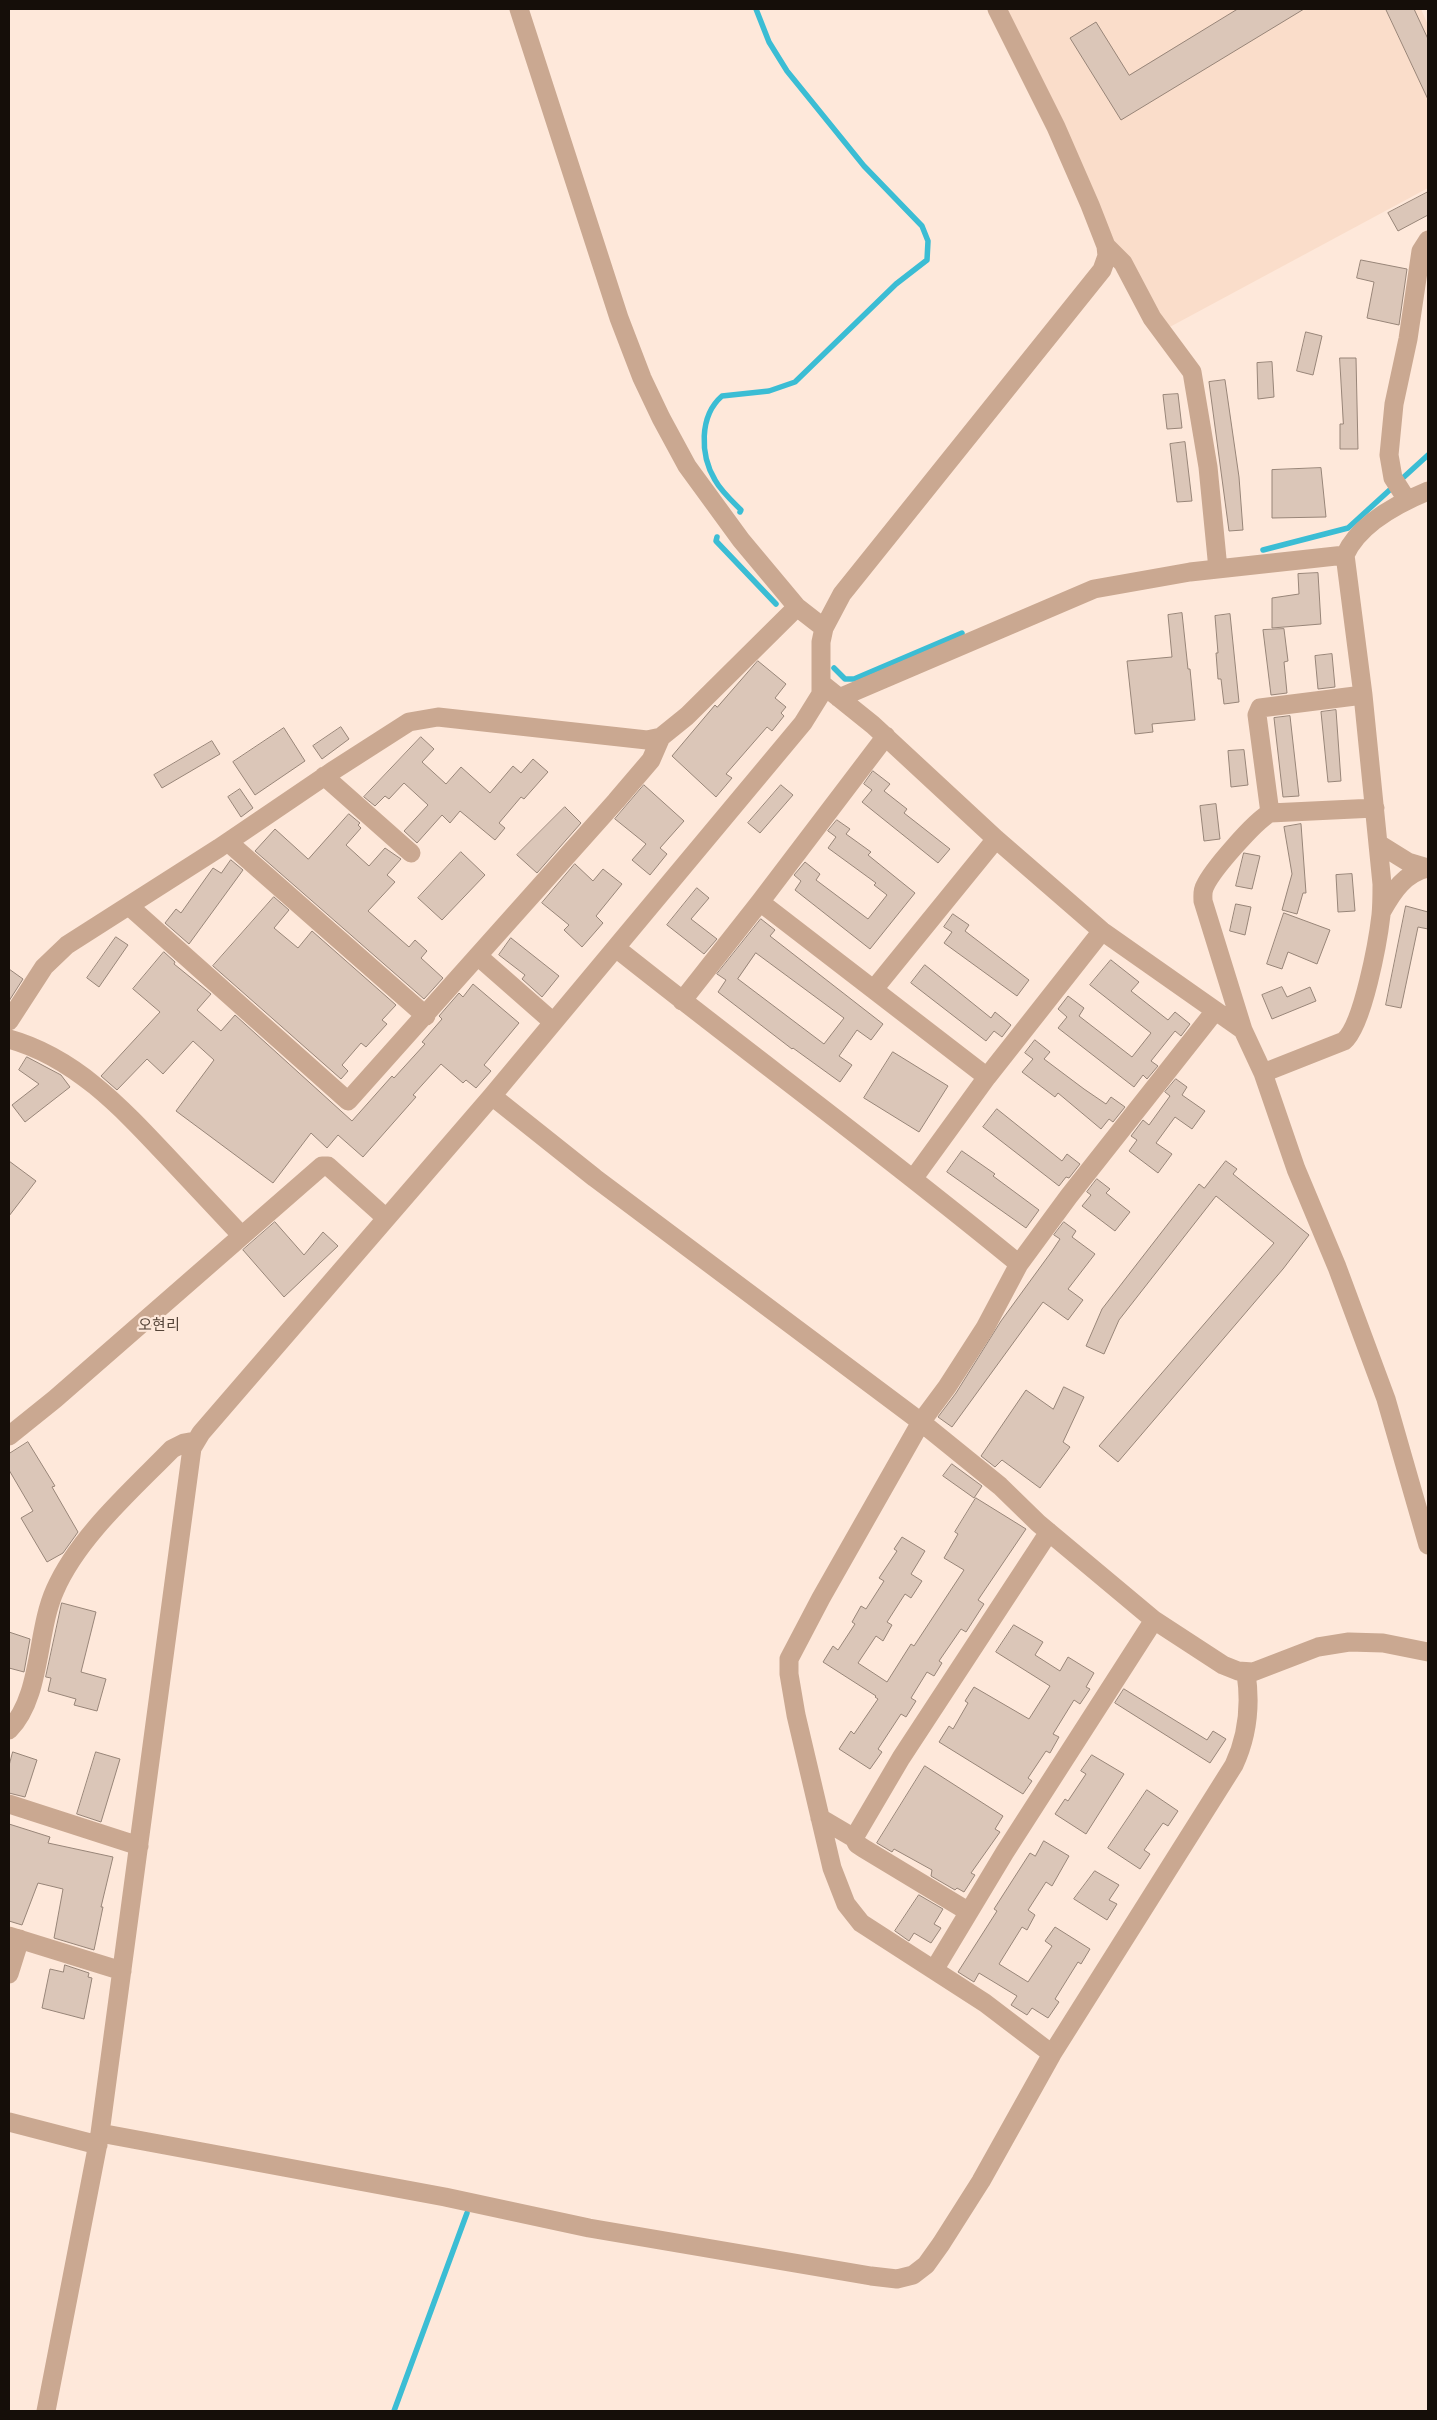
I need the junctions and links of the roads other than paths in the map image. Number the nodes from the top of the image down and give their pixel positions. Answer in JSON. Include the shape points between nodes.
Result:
{"nodes":[{"id":1,"x":519,"y":9,"type":"edge"},
{"id":2,"x":997,"y":9,"type":"edge"},
{"id":3,"x":1428,"y":240,"type":"edge"},
{"id":4,"x":1106,"y":246,"type":"junction"},
{"id":5,"x":1400,"y":489,"type":"junction"},
{"id":6,"x":1428,"y":491,"type":"edge"},
{"id":7,"x":1345,"y":555,"type":"junction"},
{"id":8,"x":1218,"y":569,"type":"junction"},
{"id":9,"x":797,"y":607,"type":"junction"},
{"id":10,"x":824,"y":628,"type":"junction"},
{"id":11,"x":822,"y":684,"type":"junction"},
{"id":12,"x":1363,"y":695,"type":"junction"},
{"id":13,"x":839,"y":698,"type":"junction"},
{"id":14,"x":886,"y":736,"type":"junction"},
{"id":15,"x":661,"y":737,"type":"junction"},
{"id":16,"x":324,"y":776,"type":"junction"},
{"id":17,"x":1375,"y":808,"type":"junction"},
{"id":18,"x":1270,"y":813,"type":"junction"},
{"id":19,"x":996,"y":839,"type":"junction"},
{"id":20,"x":228,"y":842,"type":"junction"},
{"id":21,"x":1379,"y":844,"type":"junction"},
{"id":22,"x":412,"y":853,"type":"dead end"},
{"id":23,"x":1428,"y":868,"type":"edge"},
{"id":24,"x":760,"y":902,"type":"junction"},
{"id":25,"x":129,"y":906,"type":"junction"},
{"id":26,"x":1382,"y":912,"type":"junction"},
{"id":27,"x":1102,"y":931,"type":"junction"},
{"id":28,"x":616,"y":948,"type":"junction"},
{"id":29,"x":479,"y":957,"type":"junction"},
{"id":30,"x":874,"y":989,"type":"junction"},
{"id":31,"x":682,"y":1001,"type":"junction"},
{"id":32,"x":1234,"y":1001,"type":"junction"},
{"id":33,"x":1218,"y":1012,"type":"junction"},
{"id":34,"x":426,"y":1016,"type":"junction"},
{"id":35,"x":9,"y":1022,"type":"edge"},
{"id":36,"x":553,"y":1022,"type":"junction"},
{"id":37,"x":1243,"y":1030,"type":"junction"},
{"id":38,"x":9,"y":1039,"type":"edge"},
{"id":39,"x":1263,"y":1073,"type":"junction"},
{"id":40,"x":987,"y":1077,"type":"junction"},
{"id":41,"x":492,"y":1096,"type":"junction"},
{"id":42,"x":914,"y":1179,"type":"junction"},
{"id":43,"x":386,"y":1218,"type":"junction"},
{"id":44,"x":242,"y":1236,"type":"junction"},
{"id":45,"x":1019,"y":1264,"type":"junction"},
{"id":46,"x":921,"y":1422,"type":"junction"},
{"id":47,"x":9,"y":1436,"type":"edge"},
{"id":48,"x":195,"y":1441,"type":"junction"},
{"id":49,"x":1049,"y":1532,"type":"junction"},
{"id":50,"x":1428,"y":1545,"type":"edge"},
{"id":51,"x":1154,"y":1620,"type":"junction"},
{"id":52,"x":1428,"y":1652,"type":"edge"},
{"id":53,"x":1246,"y":1673,"type":"junction"},
{"id":54,"x":9,"y":1730,"type":"edge"},
{"id":55,"x":9,"y":1804,"type":"edge"},
{"id":56,"x":820,"y":1818,"type":"junction"},
{"id":57,"x":854,"y":1838,"type":"junction"},
{"id":58,"x":139,"y":1846,"type":"junction"},
{"id":59,"x":969,"y":1912,"type":"junction"},
{"id":60,"x":14,"y":1937,"type":"edge"},
{"id":61,"x":934,"y":1970,"type":"junction"},
{"id":62,"x":122,"y":1971,"type":"junction"},
{"id":63,"x":9,"y":1974,"type":"edge"},
{"id":64,"x":1052,"y":2054,"type":"junction"},
{"id":65,"x":9,"y":2122,"type":"edge"},
{"id":66,"x":99,"y":2139,"type":"junction"},
{"id":67,"x":46,"y":2411,"type":"edge"}],
"edges":[{"from":1,"to":9,"type":"street","via":[[619,318],[642,378],[687,466],[741,540]]},
{"from":2,"to":4,"type":"street","via":[[1056,127]]},
{"from":3,"to":5,"type":"street","via":[[1421,251],[1394,404],[1389,455]]},
{"from":4,"to":8,"type":"street","via":[[1123,263],[1152,318],[1192,372],[1208,467]]},
{"from":4,"to":10,"type":"street","via":[[1102,270],[842,594]]},
{"from":5,"to":6,"type":"street"},
{"from":5,"to":7,"type":"street"},
{"from":7,"to":8,"type":"street"},
{"from":7,"to":12,"type":"street"},
{"from":8,"to":13,"type":"street","via":[[1079,594]]},
{"from":9,"to":10,"type":"street"},
{"from":9,"to":15,"type":"street","via":[[687,716]]},
{"from":10,"to":11,"type":"street","via":[[820,648]]},
{"from":11,"to":13,"type":"street"},
{"from":11,"to":28,"type":"street","via":[[821,694],[803,723]]},
{"from":12,"to":17,"type":"street"},
{"from":12,"to":18,"type":"street","via":[[1266,706],[1258,711]]},
{"from":13,"to":14,"type":"street"},
{"from":14,"to":19,"type":"street"},
{"from":14,"to":24,"type":"street"},
{"from":15,"to":16,"type":"street","via":[[638,739],[427,718],[400,727]]},
{"from":15,"to":29,"type":"street","via":[[650,760]]},
{"from":16,"to":20,"type":"street"},
{"from":16,"to":22,"type":"street"},
{"from":17,"to":18,"type":"street"},
{"from":17,"to":21,"type":"street"},
{"from":18,"to":32,"type":"street","via":[[1225,859],[1203,889],[1206,910]]},
{"from":19,"to":27,"type":"street"},
{"from":19,"to":30,"type":"street"},
{"from":20,"to":25,"type":"street"},
{"from":20,"to":34,"type":"street"},
{"from":21,"to":23,"type":"street","via":[[1408,862]]},
{"from":21,"to":26,"type":"street"},
{"from":23,"to":26,"type":"street","via":[[1406,879]]},
{"from":24,"to":30,"type":"street"},
{"from":24,"to":31,"type":"street"},
{"from":25,"to":34,"type":"street","via":[[348,1101]]},
{"from":25,"to":35,"type":"street","via":[[57,953],[44,967]]},
{"from":26,"to":39,"type":"street","via":[[1378,941],[1353,1031],[1334,1046]]},
{"from":27,"to":33,"type":"street"},
{"from":27,"to":40,"type":"street"},
{"from":28,"to":31,"type":"street"},
{"from":28,"to":36,"type":"street"},
{"from":29,"to":34,"type":"street"},
{"from":29,"to":36,"type":"street"},
{"from":30,"to":40,"type":"street"},
{"from":31,"to":42,"type":"street"},
{"from":32,"to":33,"type":"street","via":[[1231,1008]]},
{"from":32,"to":37,"type":"street"},
{"from":33,"to":37,"type":"street"},
{"from":33,"to":45,"type":"street","via":[[1069,1196]]},
{"from":36,"to":41,"type":"street"},
{"from":37,"to":39,"type":"street"},
{"from":38,"to":44,"type":"street","via":[[42,1050],[102,1090]]},
{"from":39,"to":50,"type":"street","via":[[1391,1414]]},
{"from":40,"to":42,"type":"street"},
{"from":41,"to":43,"type":"street"},
{"from":41,"to":46,"type":"street","via":[[595,1178]]},
{"from":42,"to":45,"type":"street"},
{"from":43,"to":44,"type":"street","via":[[325,1165]]},
{"from":43,"to":48,"type":"street"},
{"from":44,"to":47,"type":"street"},
{"from":45,"to":46,"type":"street","via":[[977,1341]]},
{"from":46,"to":49,"type":"street","via":[[1000,1486]]},
{"from":46,"to":56,"type":"street","via":[[820,1598],[789,1659],[791,1688]]},
{"from":48,"to":54,"type":"street","via":[[172,1449],[71,1560],[50,1600],[24,1708]]},
{"from":48,"to":58,"type":"street"},
{"from":49,"to":51,"type":"street"},
{"from":49,"to":57,"type":"street","via":[[902,1758]]},
{"from":51,"to":53,"type":"street","via":[[1223,1665]]},
{"from":51,"to":59,"type":"street"},
{"from":52,"to":53,"type":"street","via":[[1383,1643],[1350,1642],[1318,1647]]},
{"from":53,"to":64,"type":"street","via":[[1250,1700],[1248,1723],[1234,1765]]},
{"from":55,"to":58,"type":"street"},
{"from":56,"to":57,"type":"street"},
{"from":56,"to":61,"type":"street","via":[[836,1880],[853,1914],[870,1930]]},
{"from":57,"to":59,"type":"street","via":[[863,1848]]},
{"from":58,"to":62,"type":"street"},
{"from":59,"to":61,"type":"street"},
{"from":60,"to":62,"type":"street"},
{"from":60,"to":63,"type":"street"},
{"from":61,"to":64,"type":"street","via":[[1003,2015]]},
{"from":62,"to":66,"type":"street"},
{"from":64,"to":66,"type":"street","via":[[981,2181],[941,2244],[919,2271],[897,2279],[589,2228],[436,2195]]},
{"from":65,"to":66,"type":"street"},
{"from":66,"to":67,"type":"street"}]}
